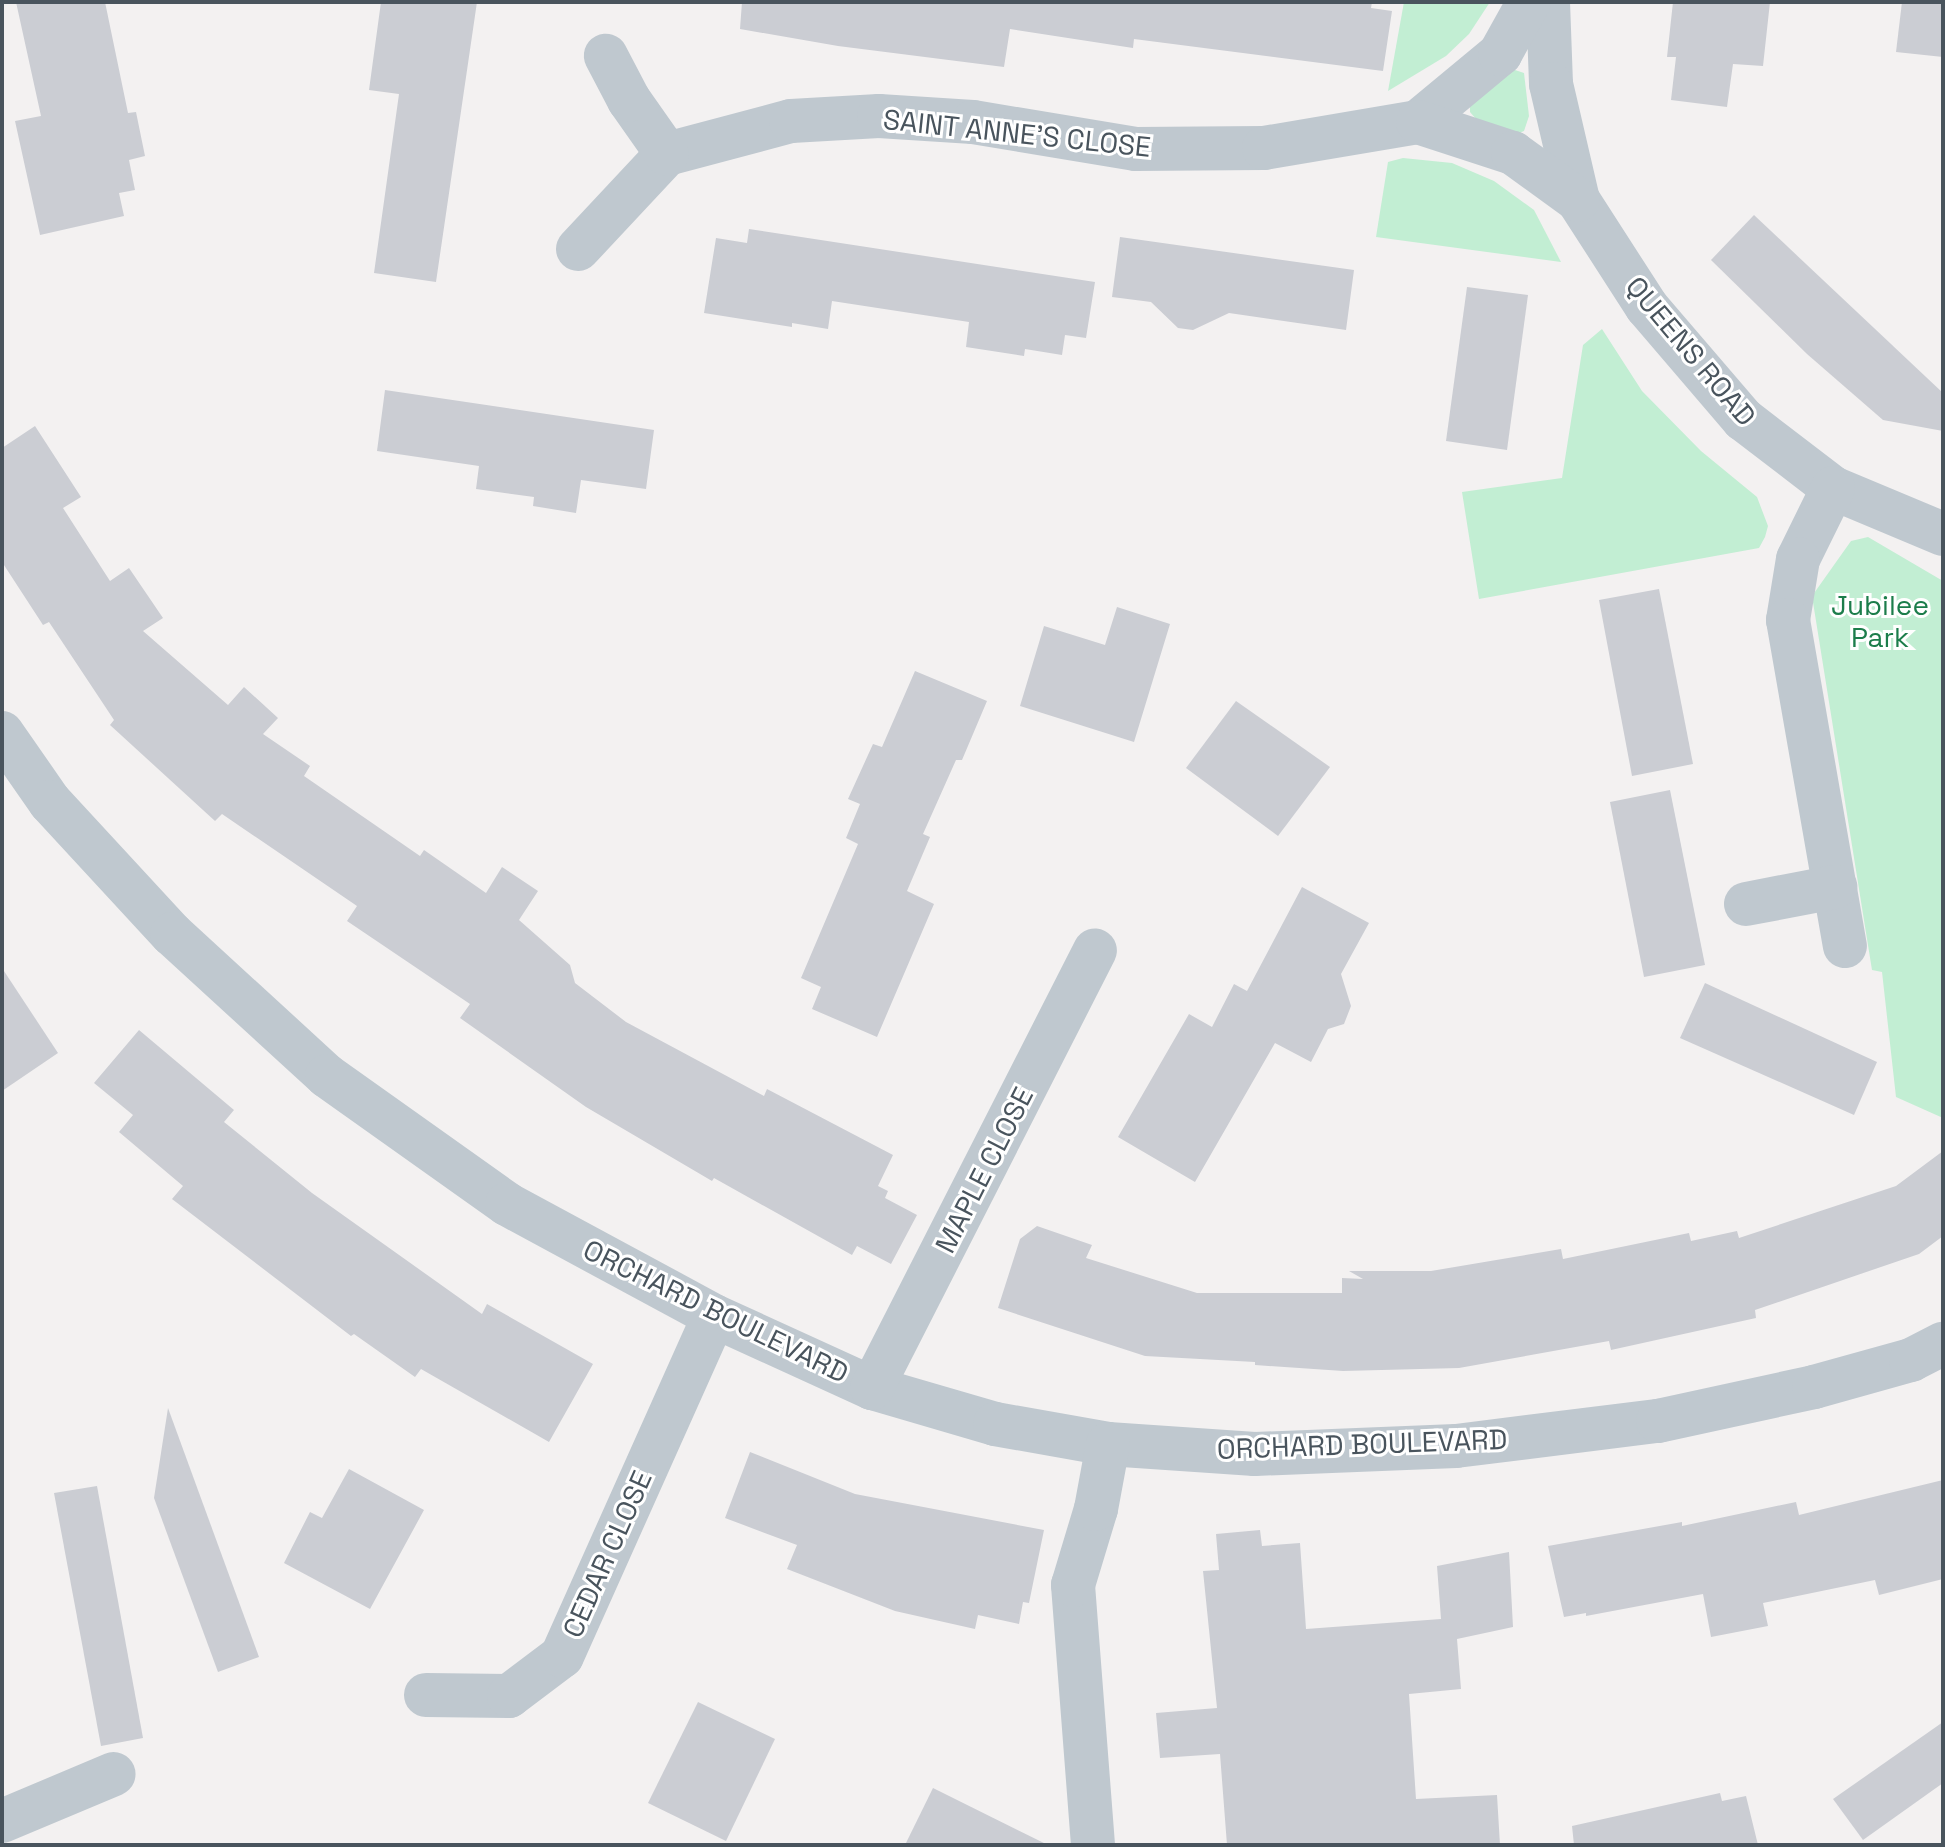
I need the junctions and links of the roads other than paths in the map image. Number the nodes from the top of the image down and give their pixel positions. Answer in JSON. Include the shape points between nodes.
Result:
{"nodes":[{"id":1,"x":1529,"y":2,"type":"edge"},
{"id":2,"x":1548,"y":2,"type":"edge"},
{"id":3,"x":606,"y":56,"type":"dead end"},
{"id":4,"x":1418,"y":122,"type":"junction"},
{"id":5,"x":667,"y":154,"type":"junction"},
{"id":6,"x":1578,"y":200,"type":"junction"},
{"id":7,"x":578,"y":249,"type":"dead end"},
{"id":8,"x":1833,"y":488,"type":"junction"},
{"id":9,"x":1943,"y":534,"type":"edge"},
{"id":10,"x":2,"y":733,"type":"edge"},
{"id":11,"x":1835,"y":887,"type":"junction"},
{"id":12,"x":1746,"y":904,"type":"dead end"},
{"id":13,"x":1845,"y":946,"type":"dead end"},
{"id":14,"x":1095,"y":951,"type":"dead end"},
{"id":15,"x":714,"y":1316,"type":"junction"},
{"id":16,"x":1943,"y":1344,"type":"edge"},
{"id":17,"x":872,"y":1388,"type":"junction"},
{"id":18,"x":1108,"y":1444,"type":"junction"},
{"id":19,"x":426,"y":1695,"type":"dead end"},
{"id":20,"x":114,"y":1774,"type":"dead end"},
{"id":21,"x":2,"y":1821,"type":"edge"},
{"id":22,"x":1093,"y":1845,"type":"edge"}],
"edges":[{"from":1,"to":4,"type":"street","via":[[1500,54]]},
{"from":2,"to":6,"type":"street","name":"QUEENS ROAD","via":[[1551,84]]},
{"from":3,"to":5,"type":"street"},
{"from":4,"to":5,"type":"street","name":"SAINT ANNE'S CLOSE","via":[[1264,148],[1136,149],[973,122],[879,116],[791,121]]},
{"from":4,"to":6,"type":"street","name":"SAINT ANNE'S CLOSE","via":[[1513,153]]},
{"from":5,"to":7,"type":"street"},
{"from":6,"to":8,"type":"street","name":"QUEENS ROAD","via":[[1647,307],[1743,419]]},
{"from":8,"to":9,"type":"street","name":"QUEENS ROAD"},
{"from":8,"to":11,"type":"street","via":[[1798,559],[1788,620]]},
{"from":10,"to":15,"type":"street","name":"ORCHARD BOULEVARD","via":[[50,802],[172,934],[327,1076],[507,1204]]},
{"from":11,"to":12,"type":"street"},
{"from":11,"to":13,"type":"street"},
{"from":14,"to":17,"type":"street","name":"MAPLE CLOSE"},
{"from":15,"to":17,"type":"street","name":"ORCHARD BOULEVARD"},
{"from":15,"to":19,"type":"street","name":"CEDAR CLOSE","via":[[562,1656],[509,1696]]},
{"from":16,"to":18,"type":"street","name":"ORCHARD BOULEVARD","via":[[1911,1360],[1814,1387],[1658,1421],[1456,1446],[1255,1454]]},
{"from":17,"to":18,"type":"street","name":"ORCHARD BOULEVARD","via":[[995,1424]]},
{"from":18,"to":22,"type":"street","via":[[1096,1509],[1073,1585]]},
{"from":20,"to":21,"type":"street"}]}
